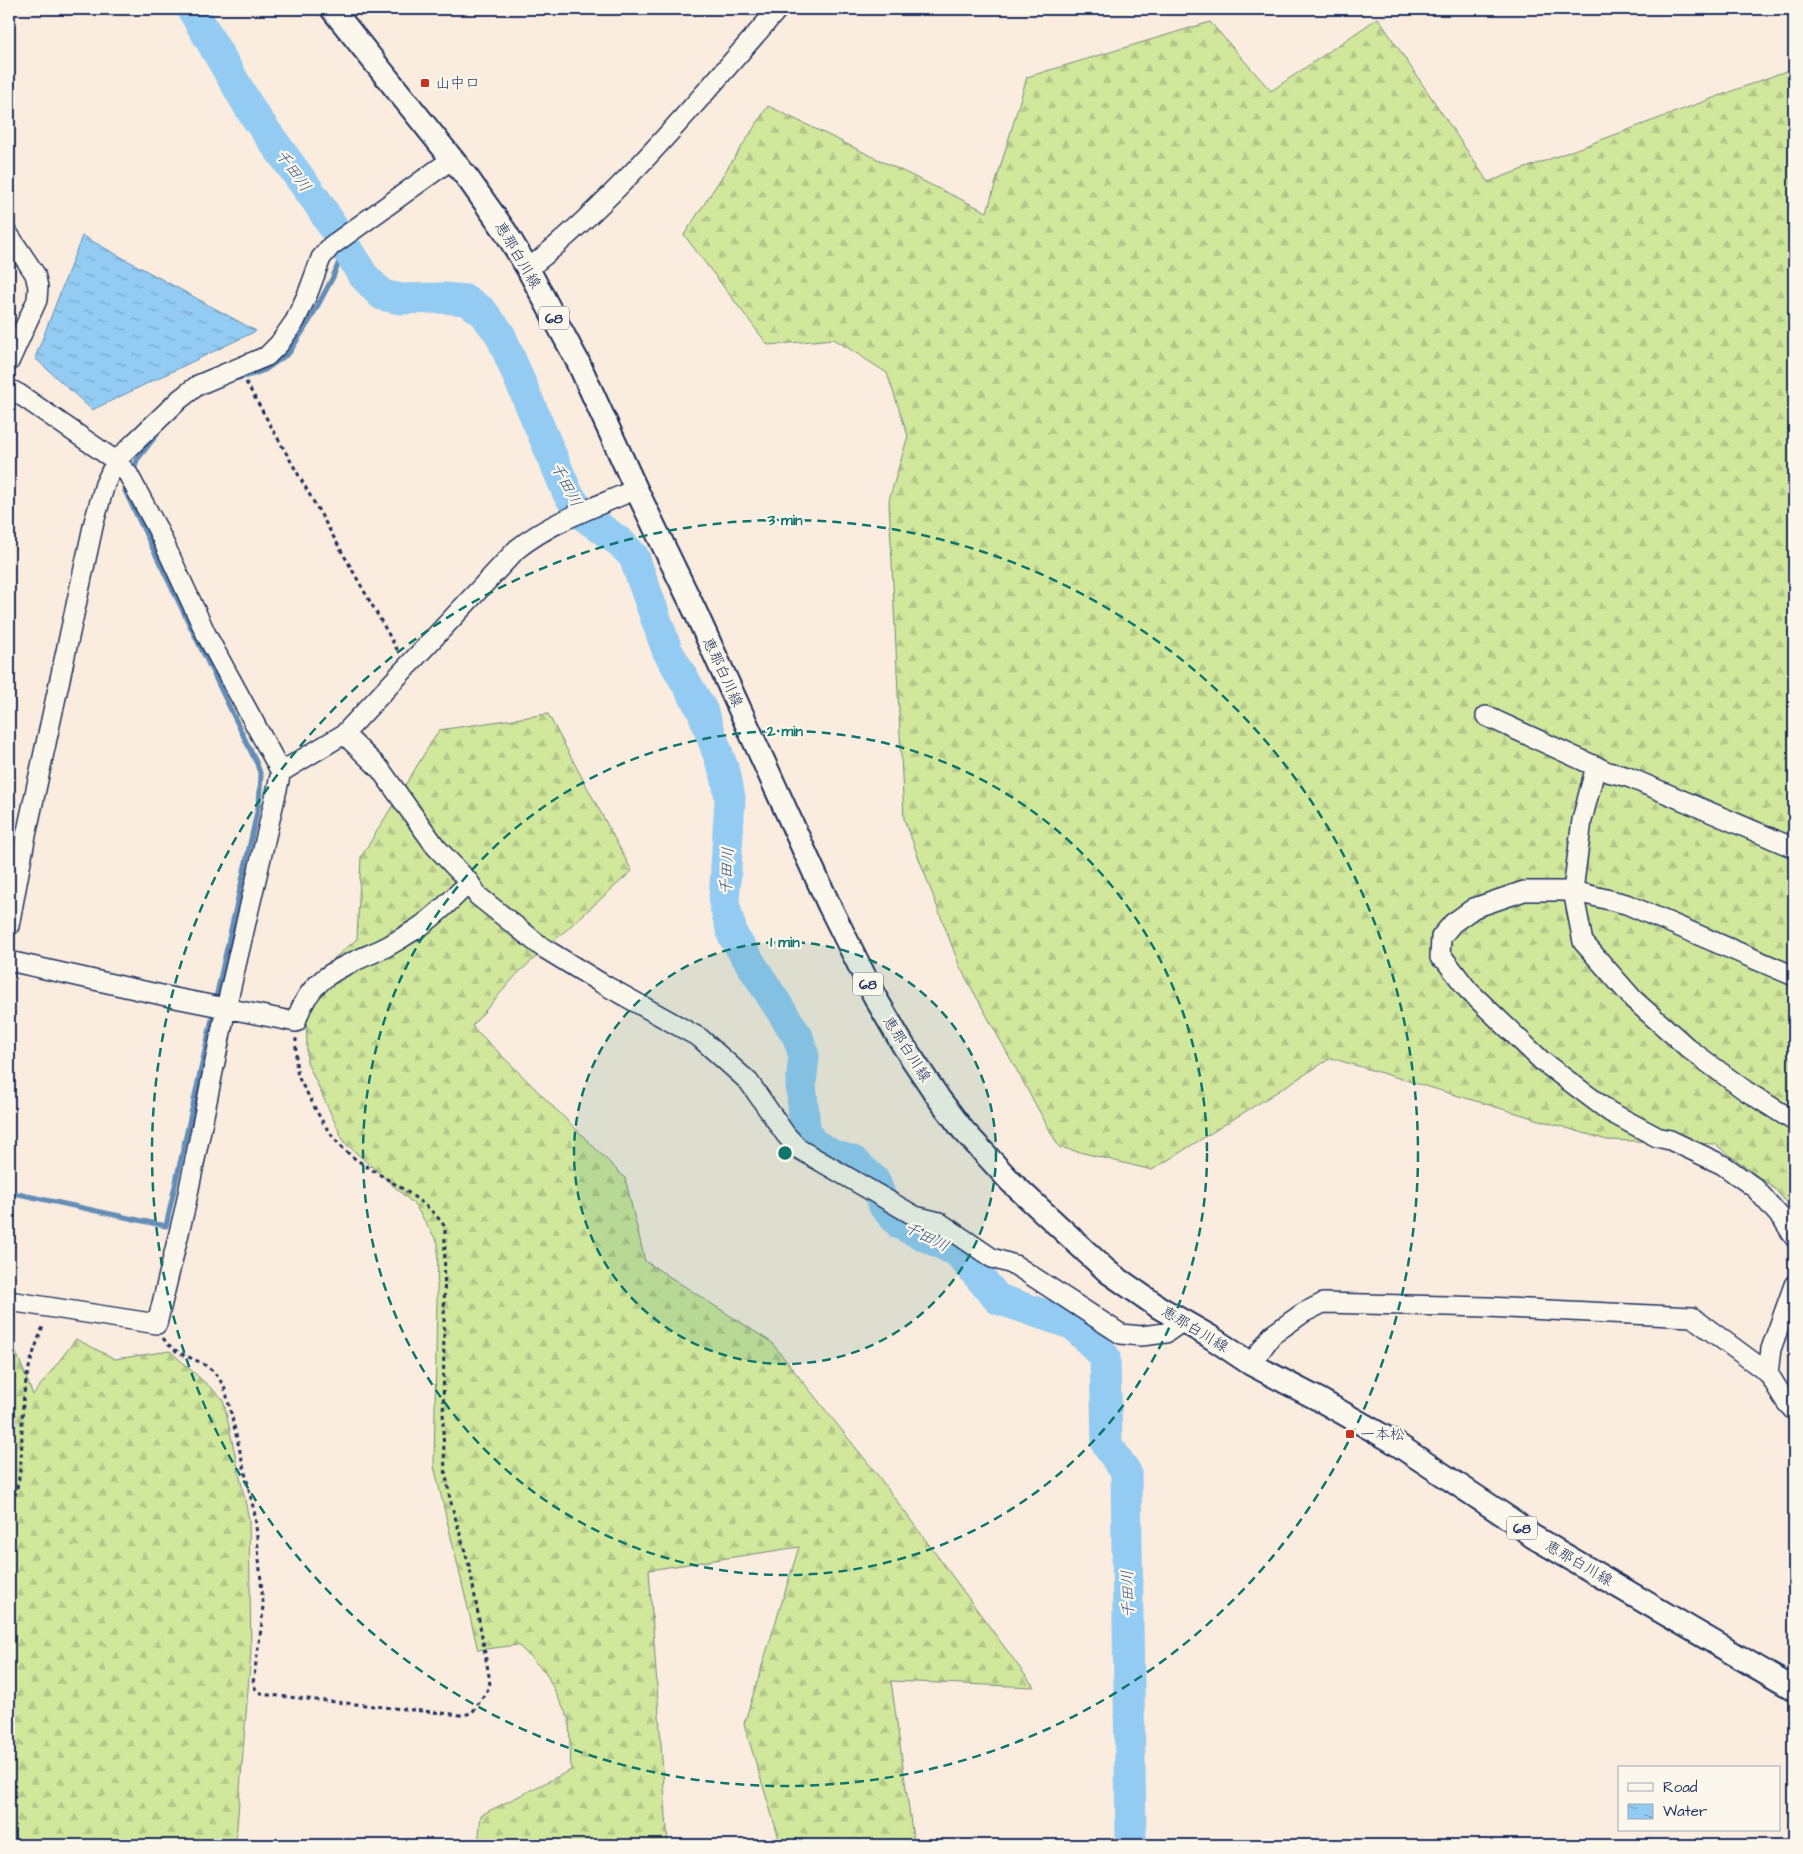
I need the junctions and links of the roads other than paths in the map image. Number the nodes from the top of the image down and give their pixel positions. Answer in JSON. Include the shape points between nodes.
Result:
{"nodes":[{"id":1,"x":332,"y":9,"type":"edge"},
{"id":2,"x":778,"y":9,"type":"edge"},
{"id":3,"x":452,"y":159,"type":"junction"},
{"id":4,"x":9,"y":235,"type":"edge"},
{"id":5,"x":528,"y":269,"type":"junction"},
{"id":6,"x":9,"y":362,"type":"edge"},
{"id":7,"x":9,"y":389,"type":"edge"},
{"id":8,"x":116,"y":461,"type":"junction"},
{"id":9,"x":636,"y":489,"type":"junction"},
{"id":10,"x":1486,"y":716,"type":"dead end"},
{"id":11,"x":344,"y":734,"type":"junction"},
{"id":12,"x":1596,"y":766,"type":"junction"},
{"id":13,"x":281,"y":772,"type":"junction"},
{"id":14,"x":1794,"y":848,"type":"edge"},
{"id":15,"x":469,"y":882,"type":"junction"},
{"id":16,"x":1573,"y":891,"type":"junction"},
{"id":17,"x":9,"y":926,"type":"edge"},
{"id":18,"x":9,"y":961,"type":"edge"},
{"id":19,"x":1794,"y":976,"type":"edge"},
{"id":20,"x":226,"y":1008,"type":"junction"},
{"id":21,"x":1794,"y":1120,"type":"edge"},
{"id":22,"x":1794,"y":1237,"type":"edge"},
{"id":23,"x":1794,"y":1285,"type":"edge"},
{"id":24,"x":9,"y":1301,"type":"edge"},
{"id":25,"x":1183,"y":1321,"type":"junction"},
{"id":26,"x":1251,"y":1364,"type":"junction"},
{"id":27,"x":1768,"y":1372,"type":"junction"},
{"id":28,"x":1794,"y":1411,"type":"edge"},
{"id":29,"x":1794,"y":1689,"type":"edge"}],
"edges":[{"from":1,"to":3,"type":"main road","name":"恵那白川線","number":"68"},
{"from":2,"to":5,"type":"street","via":[[645,160],[561,243]]},
{"from":3,"to":5,"type":"main road","name":"恵那白川線","number":"68","via":[[505,231]]},
{"from":3,"to":8,"type":"street","via":[[331,246],[321,258],[295,321],[267,356],[198,385]]},
{"from":4,"to":6,"type":"street","via":[[35,274],[38,288],[37,300]]},
{"from":5,"to":9,"type":"main road","name":"恵那白川線","number":"68","via":[[578,362]]},
{"from":7,"to":8,"type":"street"},
{"from":8,"to":13,"type":"street","via":[[128,474],[157,528],[207,636]]},
{"from":8,"to":17,"type":"street","via":[[105,484],[94,522]]},
{"from":9,"to":11,"type":"street","via":[[565,518],[517,549]]},
{"from":9,"to":25,"type":"main road","name":"恵那白川線","number":"68","via":[[829,905],[875,998],[903,1045],[963,1130],[1011,1182],[1108,1272]]},
{"from":10,"to":12,"type":"street"},
{"from":11,"to":13,"type":"street"},
{"from":11,"to":15,"type":"street","via":[[380,769],[436,847]]},
{"from":12,"to":14,"type":"street"},
{"from":12,"to":16,"type":"street","via":[[1582,820]]},
{"from":13,"to":20,"type":"street"},
{"from":15,"to":20,"type":"street","via":[[417,928],[323,978],[308,994],[296,1022]]},
{"from":15,"to":25,"type":"street","via":[[478,896],[542,947],[700,1038],[749,1082],[786,1135],[799,1148],[897,1207],[939,1222],[992,1258],[1015,1265],[1121,1334],[1166,1333]]},
{"from":16,"to":19,"type":"street","via":[[1626,904]]},
{"from":16,"to":21,"type":"street","via":[[1583,942],[1634,1000],[1689,1049]]},
{"from":16,"to":22,"type":"street","via":[[1524,891],[1474,908],[1453,922],[1441,937],[1440,957],[1468,990],[1542,1061],[1610,1112],[1723,1165],[1755,1188]]},
{"from":18,"to":20,"type":"street"},
{"from":20,"to":24,"type":"street","via":[[185,1208],[157,1324]]},
{"from":23,"to":27,"type":"street","via":[[1771,1349]]},
{"from":25,"to":26,"type":"main road","name":"恵那白川線","number":"68"},
{"from":26,"to":27,"type":"street","via":[[1272,1335],[1323,1303],[1692,1317]]},
{"from":26,"to":29,"type":"main road","name":"恵那白川線","number":"68","via":[[1392,1441],[1532,1536]]},
{"from":27,"to":28,"type":"street"}]}
